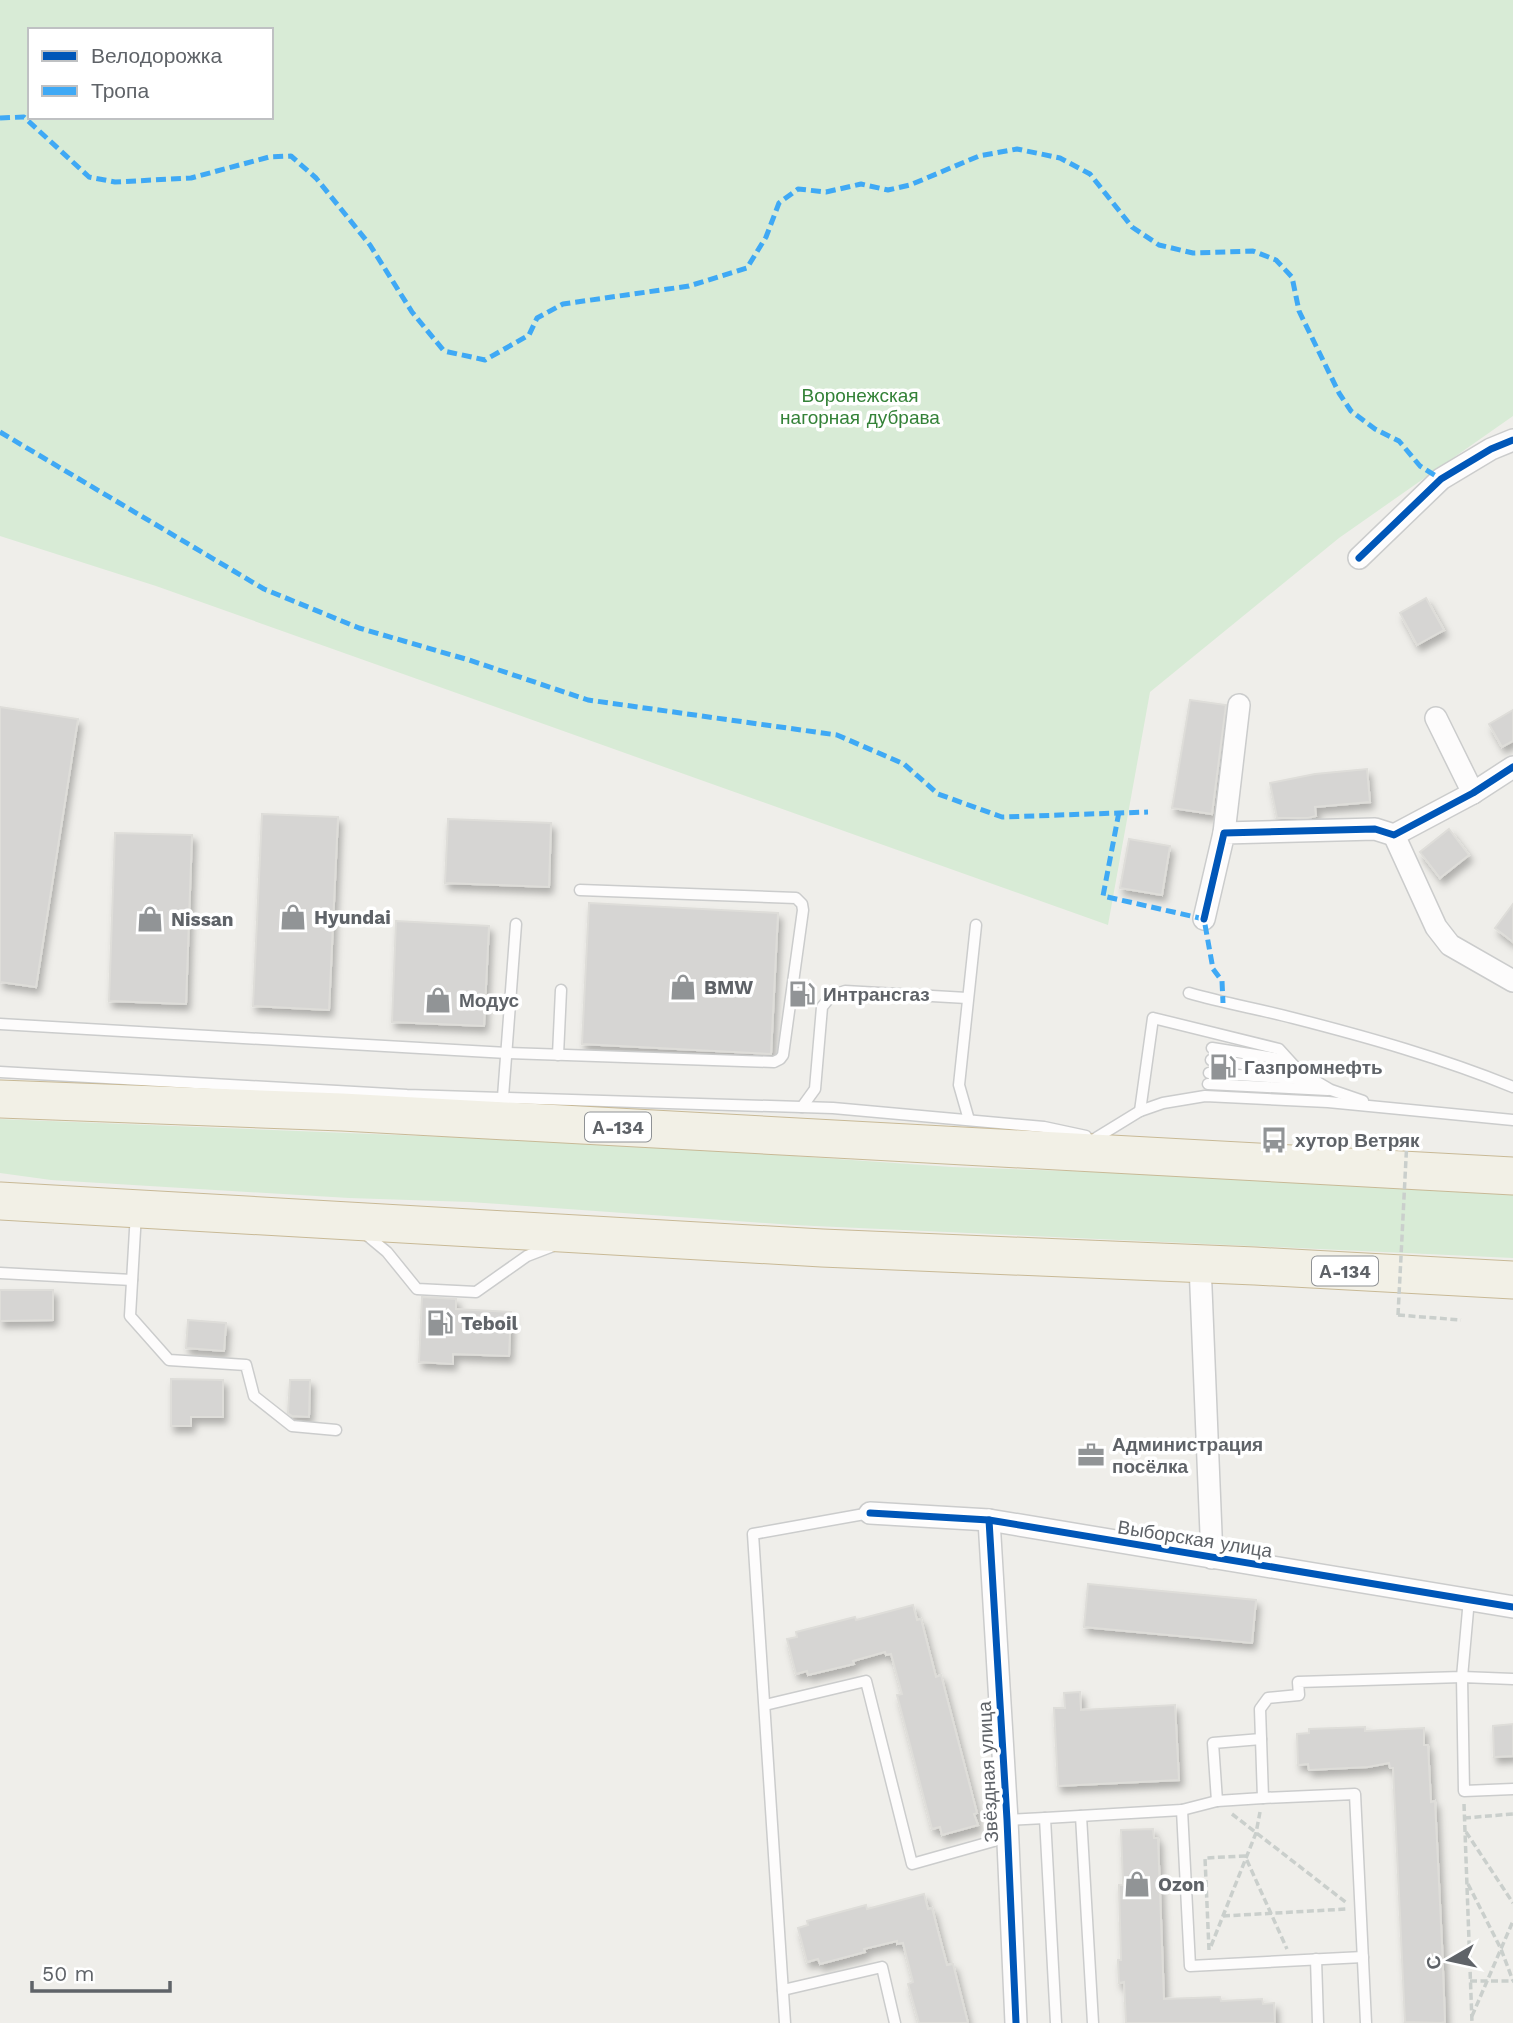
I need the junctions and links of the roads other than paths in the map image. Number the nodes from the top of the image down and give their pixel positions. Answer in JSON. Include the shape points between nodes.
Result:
{"nodes":[{"id":1,"x":1513,"y":440,"type":"edge"},
{"id":2,"x":1360,"y":558,"type":"dead end"},
{"id":3,"x":1239,"y":705,"type":"dead end"},
{"id":4,"x":1436,"y":718,"type":"dead end"},
{"id":5,"x":1513,"y":767,"type":"edge"},
{"id":6,"x":1473,"y":793,"type":"junction"},
{"id":7,"x":1224,"y":833,"type":"junction"},
{"id":8,"x":1394,"y":835,"type":"junction"},
{"id":9,"x":580,"y":890,"type":"dead end"},
{"id":10,"x":1204,"y":919,"type":"dead end"},
{"id":11,"x":516,"y":924,"type":"dead end"},
{"id":12,"x":976,"y":925,"type":"dead end"},
{"id":13,"x":1513,"y":981,"type":"edge"},
{"id":14,"x":561,"y":990,"type":"dead end"},
{"id":15,"x":1189,"y":993,"type":"dead end"},
{"id":16,"x":967,"y":998,"type":"junction"},
{"id":17,"x":0,"y":1024,"type":"edge"},
{"id":18,"x":1214,"y":1033,"type":"junction"},
{"id":19,"x":1212,"y":1048,"type":"junction"},
{"id":20,"x":507,"y":1053,"type":"junction"},
{"id":21,"x":558,"y":1055,"type":"junction"},
{"id":22,"x":1210,"y":1060,"type":"junction"},
{"id":23,"x":1287,"y":1060,"type":"junction"},
{"id":24,"x":1299,"y":1071,"type":"junction"},
{"id":25,"x":0,"y":1072,"type":"edge"},
{"id":26,"x":1314,"y":1080,"type":"junction"},
{"id":27,"x":1207,"y":1084,"type":"junction"},
{"id":28,"x":1513,"y":1087,"type":"edge"},
{"id":29,"x":1331,"y":1090,"type":"junction"},
{"id":30,"x":503,"y":1097,"type":"junction"},
{"id":31,"x":0,"y":1099,"type":"edge"},
{"id":32,"x":802,"y":1107,"type":"junction"},
{"id":33,"x":1382,"y":1108,"type":"junction"},
{"id":34,"x":1140,"y":1111,"type":"junction"},
{"id":35,"x":970,"y":1120,"type":"junction"},
{"id":36,"x":1513,"y":1120,"type":"edge"},
{"id":37,"x":1096,"y":1138,"type":"junction"},
{"id":38,"x":1160,"y":1156,"type":"junction"},
{"id":39,"x":1513,"y":1175,"type":"edge"},
{"id":40,"x":0,"y":1201,"type":"edge"},
{"id":41,"x":136,"y":1208,"type":"junction"},
{"id":42,"x":347,"y":1220,"type":"junction"},
{"id":43,"x":587,"y":1234,"type":"junction"},
{"id":44,"x":1200,"y":1264,"type":"junction"},
{"id":45,"x":0,"y":1273,"type":"edge"},
{"id":46,"x":132,"y":1280,"type":"junction"},
{"id":47,"x":1513,"y":1280,"type":"edge"},
{"id":48,"x":336,"y":1430,"type":"dead end"},
{"id":49,"x":870,"y":1513,"type":"joint"},
{"id":50,"x":989,"y":1520,"type":"junction"},
{"id":51,"x":1212,"y":1558,"type":"junction"},
{"id":52,"x":1469,"y":1598,"type":"junction"},
{"id":53,"x":1513,"y":1607,"type":"edge"},
{"id":54,"x":1462,"y":1678,"type":"junction"},
{"id":55,"x":1513,"y":1679,"type":"edge"},
{"id":56,"x":765,"y":1705,"type":"junction"},
{"id":57,"x":1261,"y":1739,"type":"junction"},
{"id":58,"x":1513,"y":1789,"type":"edge"},
{"id":59,"x":1263,"y":1798,"type":"junction"},
{"id":60,"x":1217,"y":1801,"type":"junction"},
{"id":61,"x":1182,"y":1810,"type":"junction"},
{"id":62,"x":1081,"y":1816,"type":"junction"},
{"id":63,"x":1045,"y":1818,"type":"junction"},
{"id":64,"x":1008,"y":1829,"type":"junction"},
{"id":65,"x":1363,"y":1957,"type":"junction"},
{"id":66,"x":1316,"y":1959,"type":"junction"},
{"id":67,"x":783,"y":1990,"type":"junction"},
{"id":68,"x":785,"y":2023,"type":"edge"},
{"id":69,"x":895,"y":2023,"type":"edge"},
{"id":70,"x":1016,"y":2023,"type":"edge"},
{"id":71,"x":1056,"y":2023,"type":"edge"},
{"id":72,"x":1093,"y":2023,"type":"edge"},
{"id":73,"x":1318,"y":2023,"type":"edge"},
{"id":74,"x":1366,"y":2023,"type":"edge"}],
"edges":[{"from":1,"to":2,"type":"street","via":[[1441,480]]},
{"from":3,"to":7,"type":"street"},
{"from":4,"to":6,"type":"street"},
{"from":5,"to":6,"type":"street"},
{"from":6,"to":8,"type":"street"},
{"from":7,"to":8,"type":"street","via":[[1374,830]]},
{"from":7,"to":10,"type":"street"},
{"from":8,"to":13,"type":"street","via":[[1436,926],[1450,945]]},
{"from":9,"to":21,"type":"lane","via":[[796,898],[803,910],[780,1059]]},
{"from":11,"to":20,"type":"lane"},
{"from":12,"to":16,"type":"lane"},
{"from":14,"to":21,"type":"lane"},
{"from":15,"to":28,"type":"lane","via":[[1292,1017]]},
{"from":16,"to":32,"type":"lane","via":[[845,991],[831,996],[822,1007],[815,1089]]},
{"from":16,"to":35,"type":"lane","via":[[959,1085]]},
{"from":17,"to":20,"type":"lane"},
{"from":18,"to":19,"type":"lane"},
{"from":18,"to":23,"type":"lane","via":[[1279,1049]]},
{"from":18,"to":34,"type":"lane","via":[[1153,1018]]},
{"from":19,"to":22,"type":"lane"},
{"from":19,"to":23,"type":"lane"},
{"from":20,"to":21,"type":"lane"},
{"from":20,"to":30,"type":"lane"},
{"from":22,"to":24,"type":"lane"},
{"from":22,"to":27,"type":"lane"},
{"from":23,"to":24,"type":"lane"},
{"from":24,"to":26,"type":"lane"},
{"from":25,"to":30,"type":"lane","via":[[407,1096]]},
{"from":26,"to":27,"type":"lane"},
{"from":26,"to":29,"type":"lane"},
{"from":27,"to":29,"type":"lane"},
{"from":27,"to":33,"type":"lane"},
{"from":27,"to":34,"type":"lane"},
{"from":29,"to":33,"type":"lane"},
{"from":30,"to":32,"type":"lane"},
{"from":31,"to":38,"type":"highway","number":"А-134","via":[[342,1112]]},
{"from":32,"to":35,"type":"lane"},
{"from":33,"to":36,"type":"lane"},
{"from":34,"to":37,"type":"lane"},
{"from":35,"to":37,"type":"lane","via":[[1044,1127]]},
{"from":37,"to":38,"type":"lane"},
{"from":38,"to":39,"type":"highway","number":"А-134"},
{"from":40,"to":41,"type":"highway","number":"А-134"},
{"from":41,"to":42,"type":"highway","number":"А-134"},
{"from":41,"to":46,"type":"lane"},
{"from":42,"to":43,"type":"highway","number":"А-134"},
{"from":42,"to":43,"type":"lane","via":[[387,1252],[417,1289],[476,1293],[527,1256]]},
{"from":43,"to":44,"type":"highway","number":"А-134"},
{"from":44,"to":47,"type":"highway","number":"А-134"},
{"from":44,"to":51,"type":"street"},
{"from":45,"to":46,"type":"lane"},
{"from":46,"to":48,"type":"lane","via":[[130,1316],[169,1360],[246,1365],[254,1396],[292,1426]]},
{"from":49,"to":50,"type":"street","name":"Выборская улица"},
{"from":49,"to":56,"type":"lane","via":[[754,1534]]},
{"from":50,"to":51,"type":"street","name":"Выборская улица"},
{"from":50,"to":64,"type":"street","name":"Звёздная улица"},
{"from":51,"to":52,"type":"street","name":"Выборская улица"},
{"from":52,"to":53,"type":"street","name":"Выборская улица"},
{"from":52,"to":54,"type":"lane"},
{"from":54,"to":55,"type":"lane"},
{"from":54,"to":57,"type":"lane","via":[[1298,1682],[1298,1695],[1268,1698],[1260,1709]]},
{"from":54,"to":58,"type":"lane","via":[[1464,1791]]},
{"from":56,"to":64,"type":"lane","via":[[866,1681],[912,1864]]},
{"from":56,"to":67,"type":"lane"},
{"from":57,"to":59,"type":"lane"},
{"from":57,"to":60,"type":"lane","via":[[1213,1743]]},
{"from":59,"to":60,"type":"lane"},
{"from":59,"to":65,"type":"lane","via":[[1355,1794]]},
{"from":60,"to":61,"type":"lane"},
{"from":61,"to":62,"type":"lane"},
{"from":61,"to":66,"type":"lane","via":[[1190,1966]]},
{"from":62,"to":63,"type":"lane"},
{"from":62,"to":72,"type":"lane"},
{"from":63,"to":64,"type":"lane"},
{"from":63,"to":71,"type":"lane"},
{"from":64,"to":70,"type":"street","name":"Звёздная улица"},
{"from":65,"to":66,"type":"lane"},
{"from":65,"to":74,"type":"lane"},
{"from":66,"to":73,"type":"lane"},
{"from":67,"to":68,"type":"lane"},
{"from":67,"to":69,"type":"lane","via":[[882,1967]]}]}
